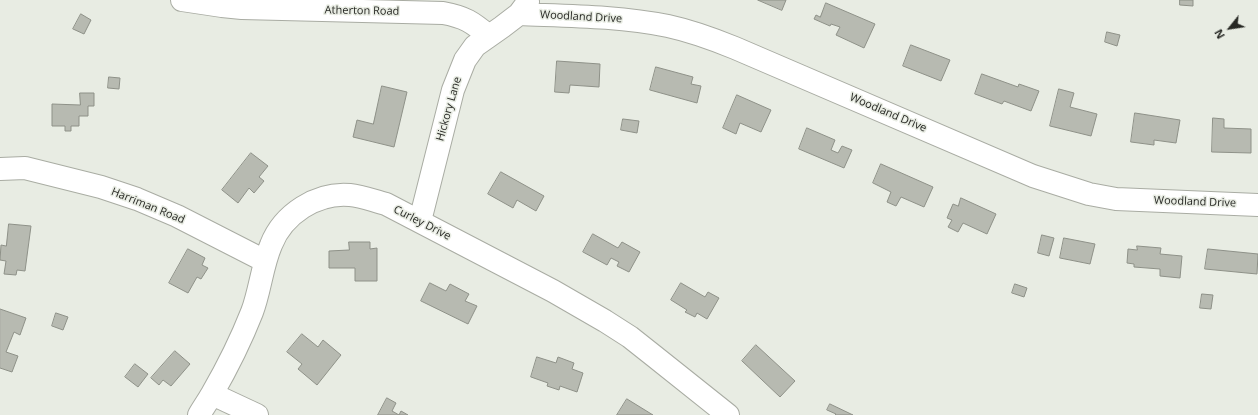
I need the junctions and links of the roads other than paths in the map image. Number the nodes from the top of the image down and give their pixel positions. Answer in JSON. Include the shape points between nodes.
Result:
{"nodes":[{"id":1,"x":182,"y":0,"type":"edge"},
{"id":2,"x":524,"y":7,"type":"edge"},
{"id":3,"x":488,"y":36,"type":"junction"},
{"id":4,"x":0,"y":169,"type":"edge"},
{"id":5,"x":1258,"y":205,"type":"edge"},
{"id":6,"x":420,"y":221,"type":"junction"},
{"id":7,"x":265,"y":261,"type":"junction"},
{"id":8,"x":212,"y":394,"type":"junction"},
{"id":9,"x":199,"y":415,"type":"edge"},
{"id":10,"x":257,"y":415,"type":"edge"},
{"id":11,"x":728,"y":415,"type":"edge"}],
"edges":[{"from":1,"to":3,"type":"street","name":"Atherton Road","via":[[242,8],[443,13],[470,21]]},
{"from":2,"to":3,"type":"street","name":"Hickory Lane"},
{"from":2,"to":5,"type":"street","name":"Woodland Drive","via":[[669,26],[704,36],[1033,176],[1089,194],[1116,199]]},
{"from":3,"to":6,"type":"street","name":"Hickory Lane","via":[[475,46],[465,60],[455,85]]},
{"from":4,"to":7,"type":"street","name":"Harriman Road","via":[[25,168],[137,199],[177,216]]},
{"from":6,"to":7,"type":"street","name":"Curley Drive","via":[[368,198],[351,195],[323,197],[311,202],[287,220],[270,245]]},
{"from":6,"to":11,"type":"street","name":"Curley Drive","via":[[605,321],[630,337]]},
{"from":7,"to":8,"type":"street","name":"Curley Drive","via":[[252,311]]},
{"from":8,"to":9,"type":"street","name":"Curley Drive"},
{"from":8,"to":10,"type":"street"}]}
